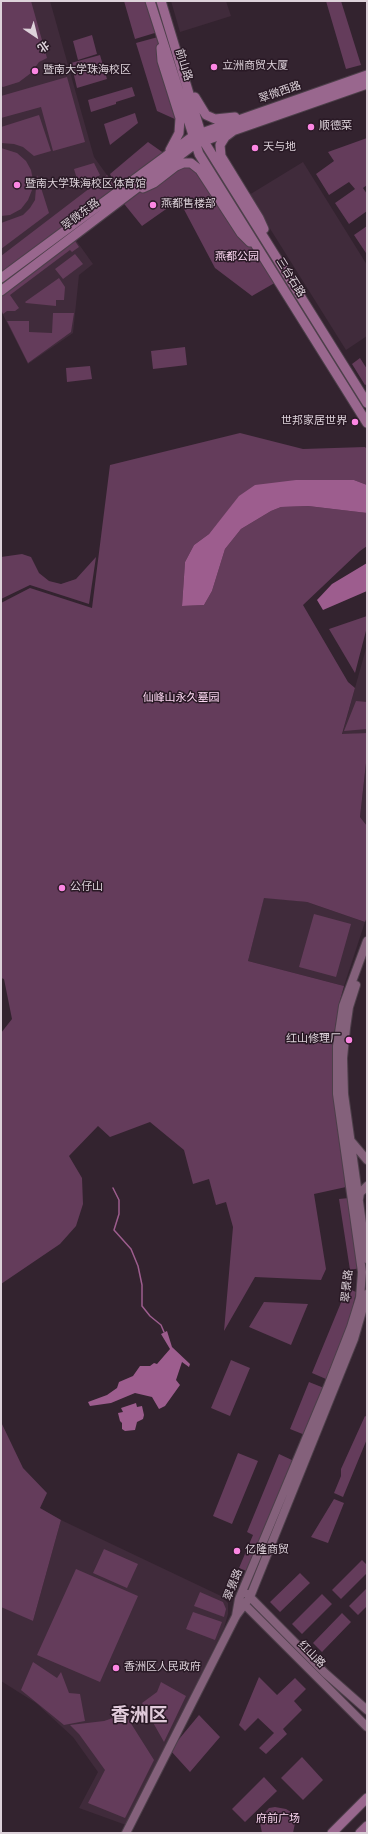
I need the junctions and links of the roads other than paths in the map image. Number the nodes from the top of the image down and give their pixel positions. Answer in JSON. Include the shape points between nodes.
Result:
{"nodes":[{"id":1,"x":150,"y":1,"type":"edge"},
{"id":2,"x":161,"y":1,"type":"edge"},
{"id":3,"x":160,"y":33,"type":"junction"},
{"id":4,"x":367,"y":75,"type":"edge"},
{"id":5,"x":184,"y":76,"type":"junction"},
{"id":6,"x":367,"y":84,"type":"edge"},
{"id":7,"x":262,"y":112,"type":"junction"},
{"id":8,"x":237,"y":128,"type":"junction"},
{"id":9,"x":198,"y":138,"type":"junction"},
{"id":10,"x":164,"y":157,"type":"junction"},
{"id":11,"x":130,"y":193,"type":"junction"},
{"id":12,"x":261,"y":253,"type":"junction"},
{"id":13,"x":275,"y":256,"type":"junction"},
{"id":14,"x":1,"y":278,"type":"edge"},
{"id":15,"x":1,"y":291,"type":"edge"},
{"id":16,"x":367,"y":404,"type":"edge"},
{"id":17,"x":367,"y":423,"type":"edge"},
{"id":18,"x":367,"y":941,"type":"edge"},
{"id":19,"x":367,"y":956,"type":"edge"},
{"id":20,"x":350,"y":1140,"type":"junction"},
{"id":21,"x":367,"y":1160,"type":"edge"},
{"id":22,"x":367,"y":1186,"type":"edge"},
{"id":23,"x":358,"y":1200,"type":"junction"},
{"id":24,"x":367,"y":1259,"type":"edge"},
{"id":25,"x":367,"y":1294,"type":"edge"},
{"id":26,"x":243,"y":1591,"type":"junction"},
{"id":27,"x":250,"y":1597,"type":"junction"},
{"id":28,"x":242,"y":1602,"type":"junction"},
{"id":29,"x":367,"y":1710,"type":"edge"},
{"id":30,"x":367,"y":1727,"type":"edge"},
{"id":31,"x":367,"y":1798,"type":"edge"},
{"id":32,"x":367,"y":1826,"type":"edge"},
{"id":33,"x":126,"y":1833,"type":"edge"},
{"id":34,"x":332,"y":1833,"type":"edge"},
{"id":35,"x":360,"y":1833,"type":"edge"}],
"edges":[{"from":1,"to":3,"type":"main road","name":"前山路"},
{"from":2,"to":5,"type":"main road","name":"前山路"},
{"from":3,"to":9,"type":"main road","name":"前山路"},
{"from":3,"to":10,"type":"main road","via":[[162,61],[180,118],[179,133]]},
{"from":4,"to":7,"type":"main road","name":"翠微西路"},
{"from":5,"to":7,"type":"main road","via":[[206,115],[215,119]]},
{"from":5,"to":9,"type":"main road","name":"前山路"},
{"from":6,"to":8,"type":"main road","name":"翠微西路"},
{"from":7,"to":9,"type":"main road","name":"翠微西路"},
{"from":8,"to":9,"type":"main road","name":"翠微西路"},
{"from":8,"to":13,"type":"main road","via":[[220,145],[221,156],[259,218]]},
{"from":9,"to":10,"type":"main road","name":"翠微东路"},
{"from":9,"to":11,"type":"main road","name":"翠微东路"},
{"from":9,"to":12,"type":"main road","name":"三台石路","via":[[199,154]]},
{"from":9,"to":13,"type":"main road","name":"三台石路"},
{"from":10,"to":14,"type":"main road","name":"翠微东路"},
{"from":11,"to":12,"type":"main road","via":[[154,183],[176,166],[191,163],[200,170],[241,233]]},
{"from":11,"to":15,"type":"main road","name":"翠微东路"},
{"from":12,"to":17,"type":"main road","name":"三台石路"},
{"from":13,"to":16,"type":"main road","name":"三台石路"},
{"from":18,"to":26,"type":"main road","name":"翠景路","via":[[343,1006],[337,1046],[337,1094],[362,1272],[360,1298],[330,1382]]},
{"from":19,"to":20,"type":"main road","name":"翠景路","via":[[351,1001],[343,1058],[344,1094]]},
{"from":20,"to":21,"type":"main road"},
{"from":20,"to":23,"type":"main road","name":"翠景路"},
{"from":22,"to":23,"type":"main road","via":[[360,1193]]},
{"from":23,"to":24,"type":"main road","name":"翠景路"},
{"from":25,"to":27,"type":"main road","name":"翠景路","via":[[354,1339]]},
{"from":26,"to":27,"type":"main road","name":"红山路"},
{"from":26,"to":28,"type":"main road","name":"翠景路"},
{"from":27,"to":28,"type":"main road","name":"翠景路"},
{"from":27,"to":29,"type":"main road","name":"红山路","via":[[324,1673]]},
{"from":28,"to":30,"type":"main road","name":"红山路"},
{"from":28,"to":33,"type":"main road","name":"翠景路"},
{"from":31,"to":34,"type":"main road"},
{"from":32,"to":35,"type":"main road"}]}
